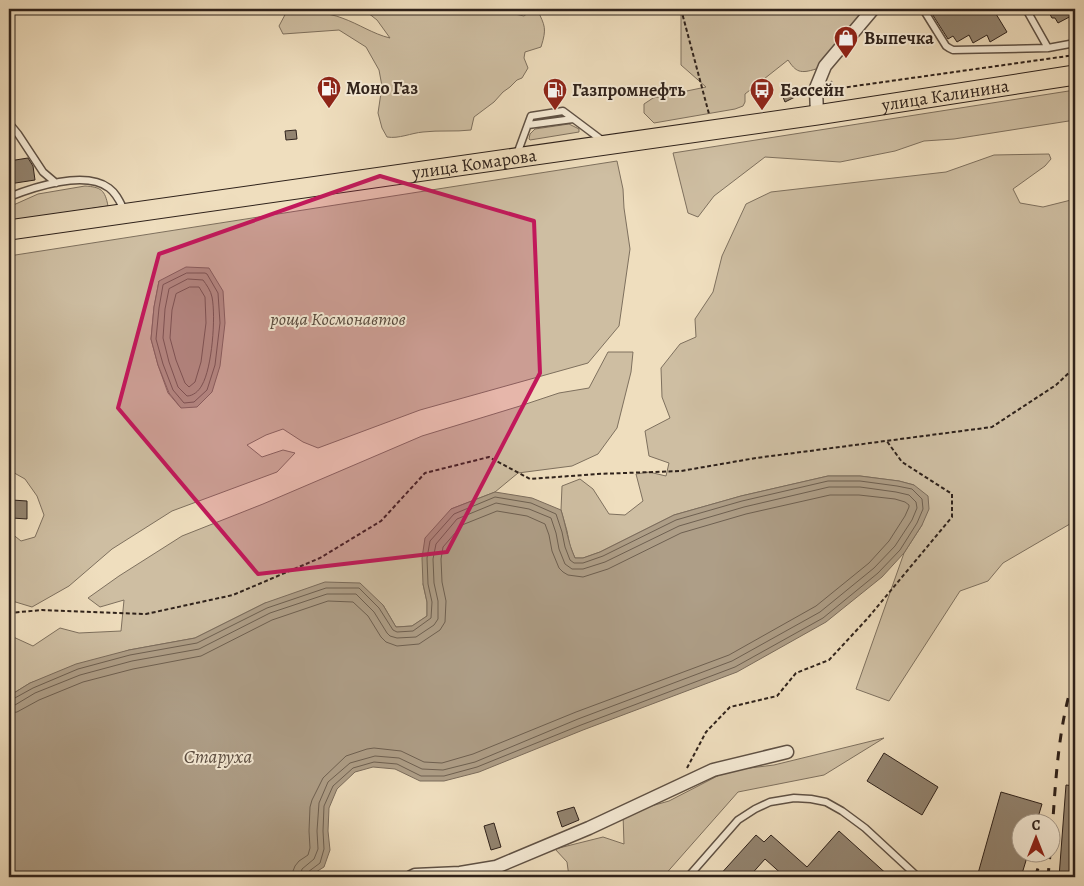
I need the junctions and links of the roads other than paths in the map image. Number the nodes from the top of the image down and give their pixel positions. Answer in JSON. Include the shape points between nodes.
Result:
{"nodes":[{"id":1,"x":873,"y":9,"type":"edge"},
{"id":2,"x":923,"y":9,"type":"edge"},
{"id":3,"x":1026,"y":9,"type":"edge"},
{"id":4,"x":1075,"y":42,"type":"edge"},
{"id":5,"x":1048,"y":48,"type":"junction"},
{"id":6,"x":1075,"y":75,"type":"edge"},
{"id":7,"x":817,"y":115,"type":"junction"},
{"id":8,"x":9,"y":123,"type":"edge"},
{"id":9,"x":608,"y":145,"type":"junction"},
{"id":10,"x":516,"y":158,"type":"junction"},
{"id":11,"x":56,"y":183,"type":"junction"},
{"id":12,"x":9,"y":197,"type":"edge"},
{"id":13,"x":126,"y":214,"type":"junction"},
{"id":14,"x":9,"y":230,"type":"edge"},
{"id":15,"x":787,"y":752,"type":"dead end"},
{"id":16,"x":460,"y":875,"type":"edge"},
{"id":17,"x":410,"y":877,"type":"edge"},
{"id":18,"x":688,"y":877,"type":"edge"},
{"id":19,"x":918,"y":877,"type":"edge"}],
"edges":[{"from":1,"to":7,"type":"street","via":[[825,66],[816,88]]},
{"from":2,"to":5,"type":"lane","via":[[946,46],[953,50]]},
{"from":3,"to":5,"type":"lane"},
{"from":4,"to":5,"type":"lane"},
{"from":6,"to":7,"type":"main road","name":"улица Калинина"},
{"from":7,"to":9,"type":"main road","name":"улица Комарова"},
{"from":8,"to":11,"type":"lane","via":[[43,172]]},
{"from":9,"to":10,"type":"main road","name":"улица Комарова"},
{"from":9,"to":10,"type":"lane","via":[[563,111],[531,116]]},
{"from":10,"to":13,"type":"main road","name":"улица Комарова"},
{"from":11,"to":12,"type":"lane"},
{"from":11,"to":13,"type":"lane","via":[[77,180],[99,183],[118,197]]},
{"from":13,"to":14,"type":"main road","name":"улица Комарова"},
{"from":15,"to":16,"type":"street","via":[[713,770],[496,867]]},
{"from":16,"to":17,"type":"street"},
{"from":18,"to":19,"type":"lane","via":[[738,820],[770,802],[794,798],[826,802],[842,811]]}]}
